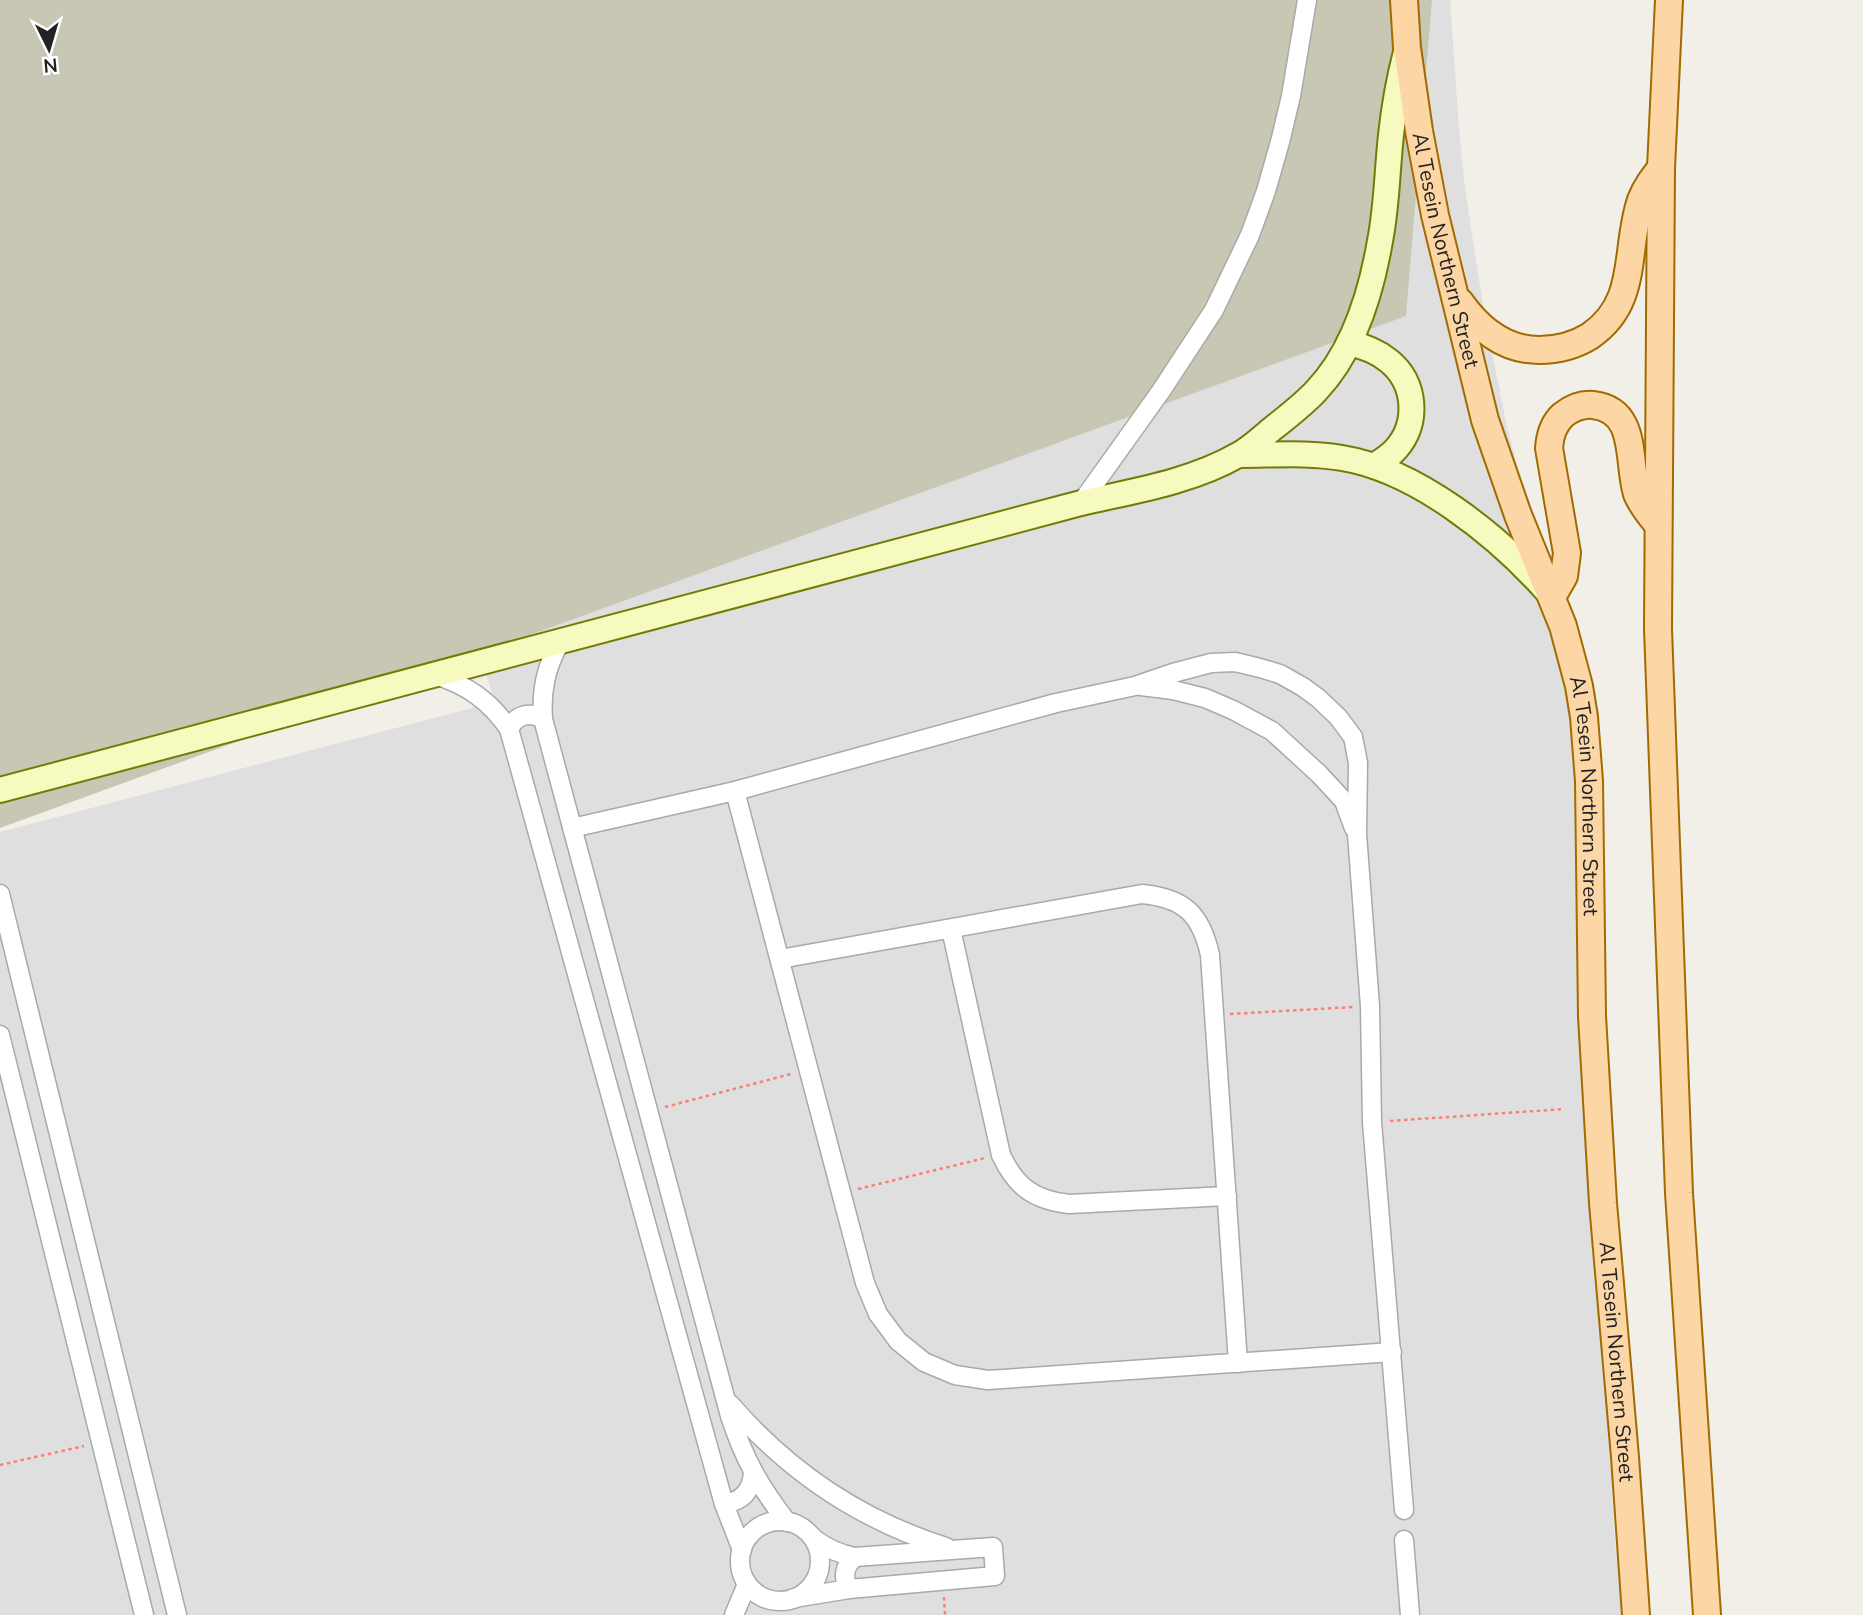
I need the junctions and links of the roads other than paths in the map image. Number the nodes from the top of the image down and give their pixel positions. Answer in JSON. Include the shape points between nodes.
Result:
{"nodes":[{"id":1,"x":1307,"y":0,"type":"edge"},
{"id":2,"x":1404,"y":0,"type":"edge"},
{"id":3,"x":1669,"y":0,"type":"edge"},
{"id":4,"x":1407,"y":48,"type":"junction"},
{"id":5,"x":1661,"y":168,"type":"junction"},
{"id":6,"x":1455,"y":295,"type":"junction"},
{"id":7,"x":1349,"y":343,"type":"junction"},
{"id":8,"x":1240,"y":455,"type":"junction"},
{"id":9,"x":1374,"y":466,"type":"junction"},
{"id":10,"x":1081,"y":503,"type":"junction"},
{"id":11,"x":1658,"y":525,"type":"junction"},
{"id":12,"x":1552,"y":597,"type":"junction"},
{"id":13,"x":560,"y":642,"type":"junction"},
{"id":14,"x":435,"y":675,"type":"junction"},
{"id":15,"x":1135,"y":686,"type":"junction"},
{"id":16,"x":543,"y":719,"type":"junction"},
{"id":17,"x":509,"y":729,"type":"junction"},
{"id":18,"x":0,"y":791,"type":"edge"},
{"id":19,"x":735,"y":791,"type":"junction"},
{"id":20,"x":572,"y":828,"type":"junction"},
{"id":21,"x":1357,"y":834,"type":"junction"},
{"id":22,"x":0,"y":894,"type":"edge"},
{"id":23,"x":951,"y":929,"type":"junction"},
{"id":24,"x":780,"y":959,"type":"junction"},
{"id":25,"x":0,"y":1035,"type":"edge"},
{"id":26,"x":642,"y":1089,"type":"junction"},
{"id":27,"x":611,"y":1097,"type":"junction"},
{"id":28,"x":1227,"y":1196,"type":"junction"},
{"id":29,"x":1392,"y":1352,"type":"junction"},
{"id":30,"x":1238,"y":1363,"type":"junction"},
{"id":31,"x":726,"y":1399,"type":"junction"},
{"id":32,"x":753,"y":1472,"type":"junction"},
{"id":33,"x":724,"y":1504,"type":"junction"},
{"id":34,"x":1404,"y":1510,"type":"dead end"},
{"id":35,"x":787,"y":1522,"type":"junction"},
{"id":36,"x":813,"y":1538,"type":"junction"},
{"id":37,"x":1404,"y":1540,"type":"dead end"},
{"id":38,"x":742,"y":1550,"type":"junction"},
{"id":39,"x":956,"y":1550,"type":"junction"},
{"id":40,"x":855,"y":1557,"type":"junction"},
{"id":41,"x":747,"y":1584,"type":"junction"},
{"id":42,"x":849,"y":1589,"type":"junction"},
{"id":43,"x":787,"y":1605,"type":"edge"},
{"id":44,"x":144,"y":1615,"type":"edge"},
{"id":45,"x":177,"y":1615,"type":"edge"},
{"id":46,"x":734,"y":1615,"type":"edge"},
{"id":47,"x":1410,"y":1615,"type":"edge"},
{"id":48,"x":1636,"y":1615,"type":"edge"},
{"id":49,"x":1707,"y":1615,"type":"edge"}],
"edges":[{"from":1,"to":10,"type":"street","via":[[1280,142],[1250,235],[1214,310]]},
{"from":2,"to":4,"type":"main road","name":"Al Tesein Northern Street"},
{"from":3,"to":5,"type":"main road"},
{"from":4,"to":6,"type":"main road","name":"Al Tesein Northern Street","via":[[1435,215]]},
{"from":4,"to":7,"type":"street","via":[[1394,108],[1380,241],[1367,296]]},
{"from":5,"to":6,"type":"main road","via":[[1640,202],[1620,301],[1605,323],[1584,339],[1547,350],[1508,344],[1475,322]]},
{"from":5,"to":11,"type":"main road"},
{"from":6,"to":12,"type":"main road","name":"Al Tesein Northern Street","via":[[1485,420]]},
{"from":7,"to":8,"type":"street","via":[[1317,391]]},
{"from":7,"to":9,"type":"street","via":[[1390,361],[1404,378],[1411,398],[1411,419],[1404,439]]},
{"from":8,"to":9,"type":"street","via":[[1310,454]]},
{"from":8,"to":10,"type":"street","via":[[1186,477]]},
{"from":9,"to":12,"type":"street","via":[[1472,521]]},
{"from":10,"to":13,"type":"street"},
{"from":11,"to":12,"type":"main road","via":[[1637,494],[1629,438],[1619,418],[1600,406],[1568,411],[1553,427],[1549,448],[1567,553],[1564,576]]},
{"from":11,"to":49,"type":"main road","via":[[1659,676],[1679,1193]]},
{"from":12,"to":48,"type":"main road","name":"Al Tesein Northern Street","via":[[1579,686],[1588,749],[1592,1016]]},
{"from":13,"to":14,"type":"street"},
{"from":13,"to":16,"type":"street","via":[[545,677]]},
{"from":14,"to":17,"type":"street","via":[[477,694]]},
{"from":14,"to":18,"type":"street"},
{"from":15,"to":19,"type":"street","via":[[1056,703]]},
{"from":15,"to":21,"type":"street","via":[[1205,698],[1272,730],[1344,801]]},
{"from":15,"to":21,"type":"street","via":[[1211,663],[1235,662],[1280,674],[1303,687],[1353,737],[1359,763]]},
{"from":16,"to":17,"type":"street","via":[[523,715]]},
{"from":16,"to":20,"type":"street"},
{"from":17,"to":27,"type":"street"},
{"from":19,"to":20,"type":"street"},
{"from":19,"to":24,"type":"street"},
{"from":20,"to":26,"type":"street"},
{"from":21,"to":29,"type":"street","via":[[1370,1006],[1372,1122]]},
{"from":22,"to":45,"type":"street"},
{"from":23,"to":24,"type":"street"},
{"from":23,"to":28,"type":"street","via":[[1001,1155],[1020,1185],[1051,1202],[1069,1204]]},
{"from":23,"to":28,"type":"street","via":[[1142,894],[1162,896],[1196,918],[1206,936],[1209,956]]},
{"from":24,"to":30,"type":"street","via":[[865,1283],[878,1314],[898,1341],[924,1362],[954,1375],[988,1380]]},
{"from":25,"to":44,"type":"street"},
{"from":26,"to":27,"type":"street"},
{"from":26,"to":31,"type":"street"},
{"from":27,"to":33,"type":"street"},
{"from":28,"to":30,"type":"street"},
{"from":29,"to":30,"type":"street"},
{"from":29,"to":34,"type":"street"},
{"from":31,"to":32,"type":"street"},
{"from":31,"to":39,"type":"street","via":[[784,1459],[829,1492],[877,1520]]},
{"from":32,"to":33,"type":"street","via":[[746,1494]]},
{"from":32,"to":35,"type":"street"},
{"from":33,"to":38,"type":"street"},
{"from":35,"to":36,"type":"street"},
{"from":35,"to":38,"type":"street","via":[[760,1527]]},
{"from":36,"to":40,"type":"street","via":[[839,1554]]},
{"from":36,"to":43,"type":"street","via":[[820,1561],[818,1573],[813,1584]]},
{"from":37,"to":47,"type":"street"},
{"from":38,"to":41,"type":"street","via":[[740,1566]]},
{"from":39,"to":40,"type":"street"},
{"from":39,"to":42,"type":"street","via":[[993,1547],[995,1576]]},
{"from":40,"to":42,"type":"street","via":[[846,1566]]},
{"from":41,"to":43,"type":"street","via":[[762,1597]]},
{"from":41,"to":46,"type":"street"},
{"from":42,"to":43,"type":"street"}]}
